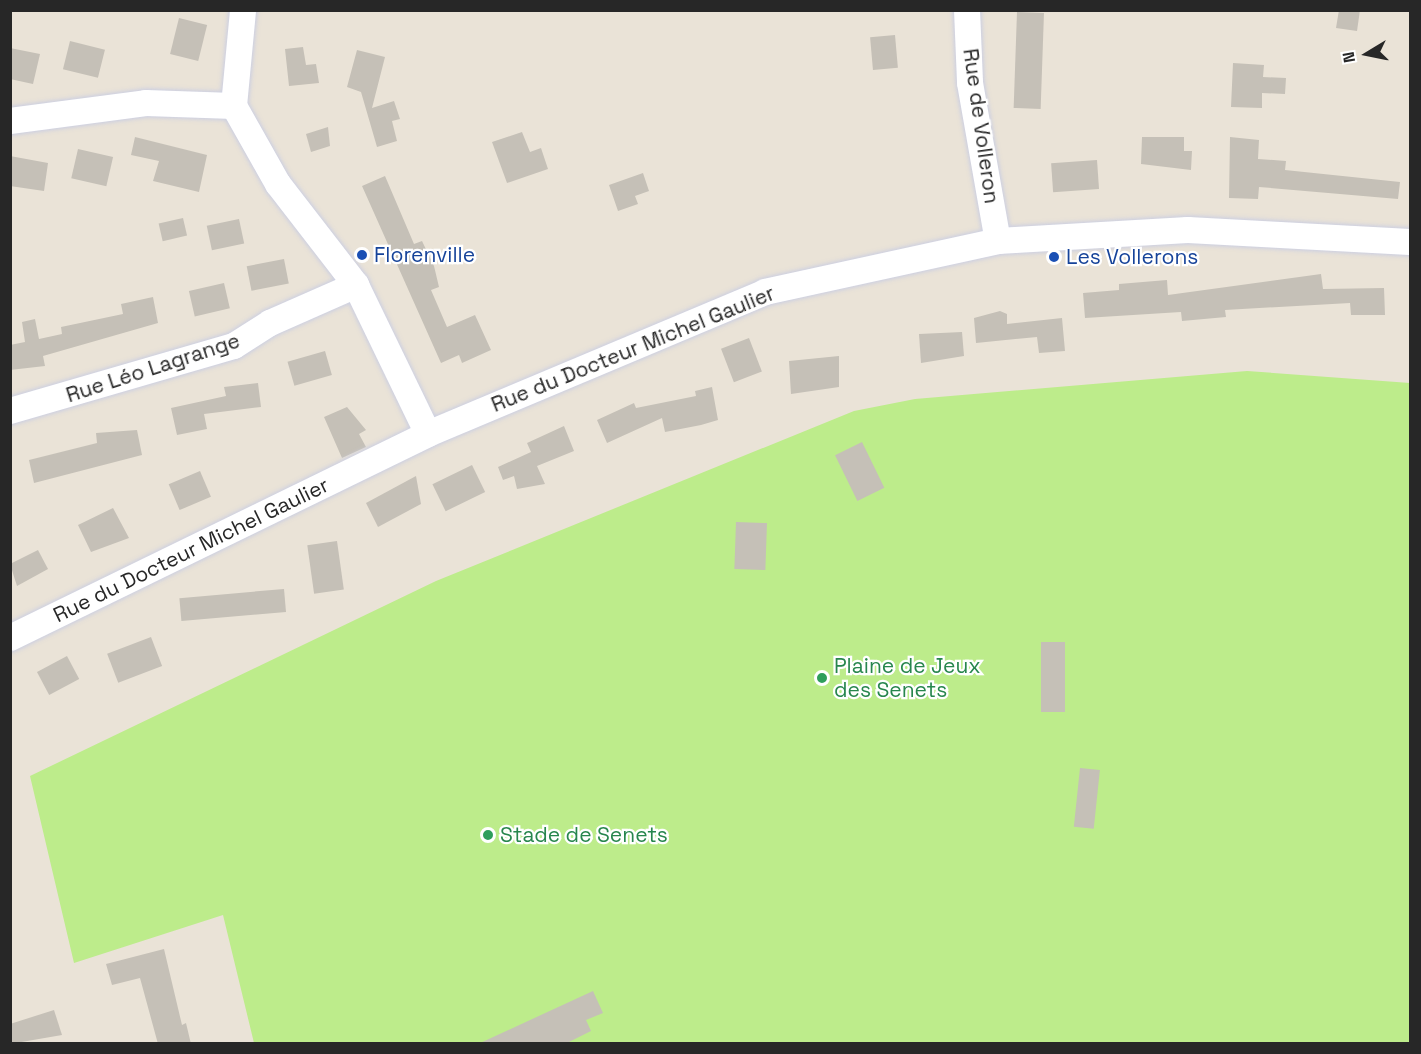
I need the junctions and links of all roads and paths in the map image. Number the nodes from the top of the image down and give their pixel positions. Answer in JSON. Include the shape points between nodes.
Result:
{"nodes":[{"id":1,"x":243,"y":10,"type":"edge"},
{"id":2,"x":967,"y":10,"type":"edge"},
{"id":3,"x":234,"y":106,"type":"junction"},
{"id":4,"x":10,"y":121,"type":"edge"},
{"id":5,"x":998,"y":241,"type":"junction"},
{"id":6,"x":1410,"y":242,"type":"edge"},
{"id":7,"x":356,"y":285,"type":"junction"},
{"id":8,"x":10,"y":411,"type":"edge"},
{"id":9,"x":428,"y":435,"type":"junction"},
{"id":10,"x":10,"y":638,"type":"edge"}],
"edges":[{"from":1,"to":3,"type":"street"},
{"from":2,"to":5,"type":"street","name":"Rue de Volleron","via":[[970,83]]},
{"from":3,"to":4,"type":"street","via":[[146,103]]},
{"from":3,"to":7,"type":"street","via":[[278,184]]},
{"from":5,"to":6,"type":"street","name":"Rue du Docteur Michel Gaulier","via":[[1188,230]]},
{"from":5,"to":9,"type":"street","name":"Rue du Docteur Michel Gaulier","via":[[873,264],[765,292]]},
{"from":7,"to":8,"type":"street","name":"Rue Léo Lagrange","via":[[270,323],[234,346]]},
{"from":7,"to":9,"type":"street"},
{"from":9,"to":10,"type":"street","name":"Rue du Docteur Michel Gaulier"}]}
